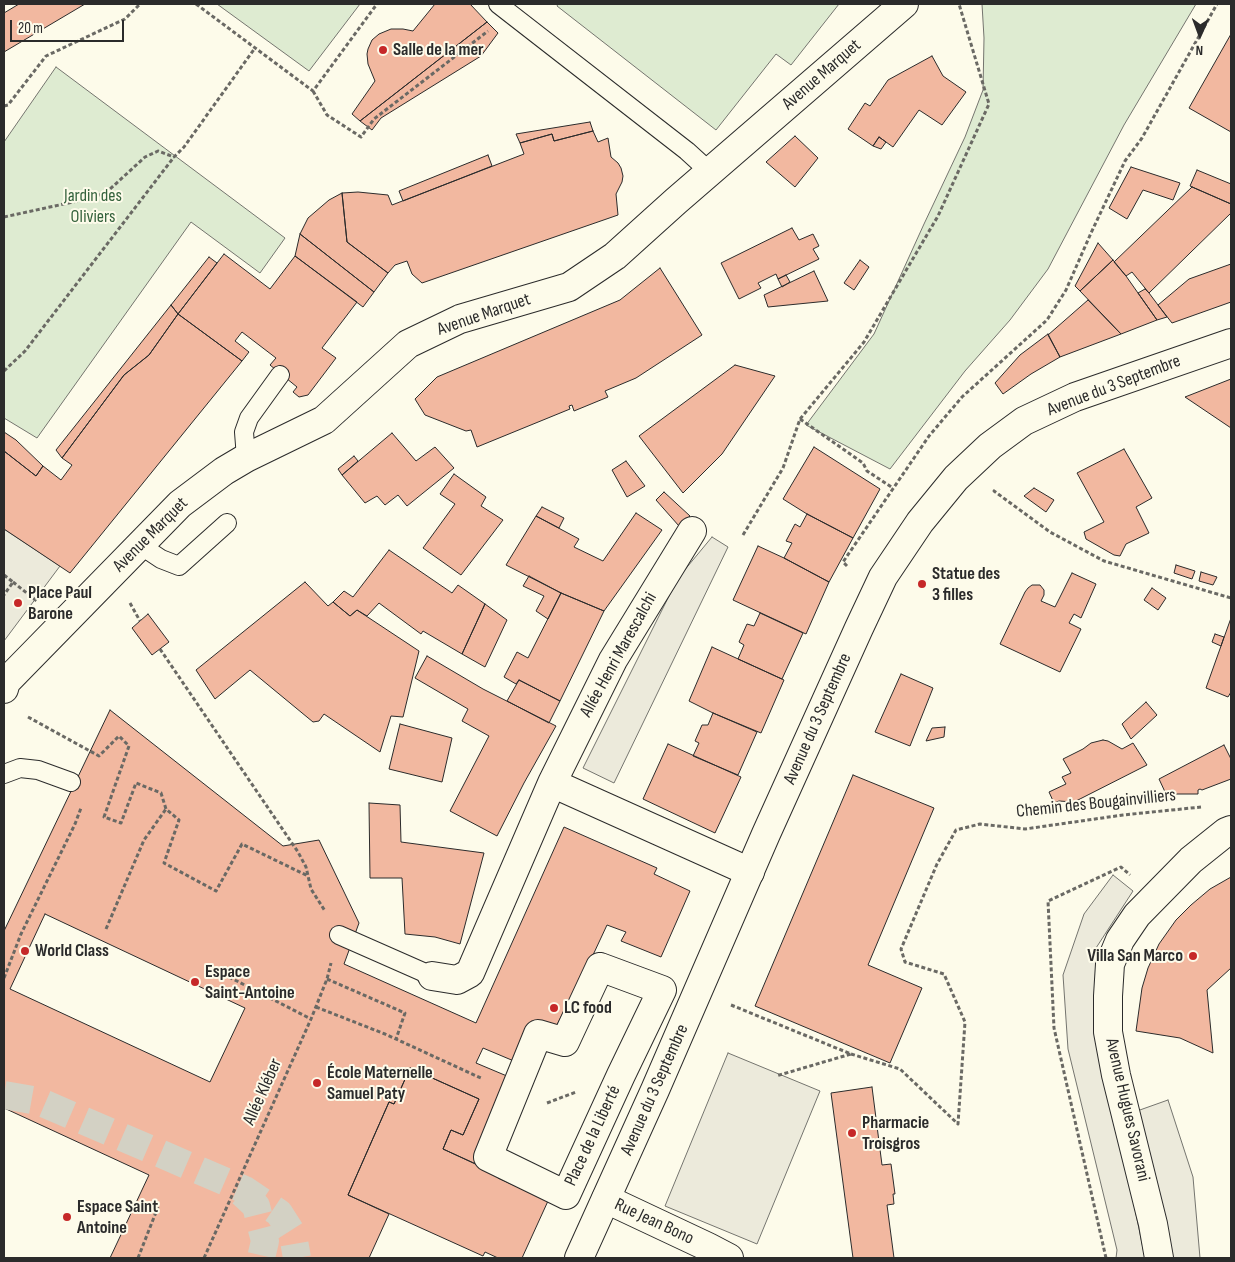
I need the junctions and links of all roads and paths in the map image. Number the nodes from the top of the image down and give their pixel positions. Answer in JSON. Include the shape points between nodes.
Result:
{"nodes":[{"id":1,"x":140,"y":4,"type":"edge"},
{"id":2,"x":196,"y":4,"type":"edge"},
{"id":3,"x":378,"y":4,"type":"edge"},
{"id":4,"x":498,"y":4,"type":"edge"},
{"id":5,"x":904,"y":4,"type":"edge"},
{"id":6,"x":959,"y":4,"type":"edge"},
{"id":7,"x":1217,"y":4,"type":"edge"},
{"id":8,"x":489,"y":30,"type":"dead end"},
{"id":9,"x":255,"y":48,"type":"junction"},
{"id":10,"x":313,"y":91,"type":"junction"},
{"id":11,"x":4,"y":106,"type":"edge"},
{"id":12,"x":174,"y":157,"type":"junction"},
{"id":13,"x":710,"y":172,"type":"junction"},
{"id":14,"x":4,"y":217,"type":"edge"},
{"id":15,"x":1231,"y":343,"type":"edge"},
{"id":16,"x":4,"y":371,"type":"edge"},
{"id":17,"x":280,"y":375,"type":"dead end"},
{"id":18,"x":800,"y":419,"type":"junction"},
{"id":19,"x":246,"y":458,"type":"junction"},
{"id":20,"x":893,"y":488,"type":"junction"},
{"id":21,"x":1006,"y":499,"type":"dead end"},
{"id":22,"x":227,"y":523,"type":"dead end"},
{"id":23,"x":692,"y":530,"type":"dead end"},
{"id":24,"x":743,"y":536,"type":"dead end"},
{"id":25,"x":140,"y":545,"type":"junction"},
{"id":26,"x":848,"y":566,"type":"dead end"},
{"id":27,"x":4,"y":575,"type":"edge"},
{"id":28,"x":4,"y":595,"type":"edge"},
{"id":29,"x":125,"y":596,"type":"dead end"},
{"id":30,"x":1231,"y":598,"type":"edge"},
{"id":31,"x":140,"y":621,"type":"dead end"},
{"id":32,"x":160,"y":649,"type":"dead end"},
{"id":33,"x":4,"y":689,"type":"edge"},
{"id":34,"x":28,"y":717,"type":"dead end"},
{"id":35,"x":4,"y":774,"type":"edge"},
{"id":36,"x":72,"y":782,"type":"dead end"},
{"id":37,"x":552,"y":784,"type":"junction"},
{"id":38,"x":1205,"y":807,"type":"dead end"},
{"id":39,"x":81,"y":808,"type":"dead end"},
{"id":40,"x":166,"y":809,"type":"junction"},
{"id":41,"x":1231,"y":830,"type":"edge"},
{"id":42,"x":750,"y":872,"type":"junction"},
{"id":43,"x":308,"y":876,"type":"junction"},
{"id":44,"x":106,"y":929,"type":"dead end"},
{"id":45,"x":339,"y":934,"type":"junction"},
{"id":46,"x":432,"y":976,"type":"joint"},
{"id":47,"x":229,"y":977,"type":"dead end"},
{"id":48,"x":4,"y":978,"type":"edge"},
{"id":49,"x":327,"y":979,"type":"junction"},
{"id":50,"x":662,"y":990,"type":"joint"},
{"id":51,"x":731,"y":1006,"type":"dead end"},
{"id":52,"x":316,"y":1007,"type":"junction"},
{"id":53,"x":311,"y":1019,"type":"junction"},
{"id":54,"x":385,"y":1034,"type":"dead end"},
{"id":55,"x":396,"y":1039,"type":"dead end"},
{"id":56,"x":851,"y":1054,"type":"junction"},
{"id":57,"x":776,"y":1076,"type":"dead end"},
{"id":58,"x":606,"y":1199,"type":"junction"},
{"id":59,"x":158,"y":1207,"type":"dead end"},
{"id":60,"x":138,"y":1258,"type":"edge"},
{"id":61,"x":204,"y":1258,"type":"edge"},
{"id":62,"x":579,"y":1258,"type":"edge"},
{"id":63,"x":729,"y":1258,"type":"edge"},
{"id":64,"x":1159,"y":1258,"type":"edge"}],
"edges":[{"from":1,"to":11,"type":"path","via":[[125,19],[46,56]]},
{"from":2,"to":9,"type":"path"},
{"from":3,"to":10,"type":"path"},
{"from":4,"to":13,"type":"lane"},
{"from":5,"to":13,"type":"street","name":"Avenue Marquet"},
{"from":6,"to":18,"type":"path","via":[[989,104],[938,216],[864,342]]},
{"from":7,"to":20,"type":"path","via":[[1142,138],[1125,161],[1066,290],[1047,320],[962,397],[929,436]]},
{"from":8,"to":10,"type":"path","via":[[374,119],[361,137],[327,115]]},
{"from":9,"to":10,"type":"path"},
{"from":9,"to":12,"type":"path"},
{"from":12,"to":14,"type":"path","via":[[158,151],[145,157],[118,183],[96,196]]},
{"from":12,"to":16,"type":"path","via":[[25,351]]},
{"from":13,"to":19,"type":"street","name":"Avenue Marquet","via":[[615,256],[568,287],[460,319],[408,344],[324,420]]},
{"from":15,"to":42,"type":"street","name":"Avenue du 3 Septembre","via":[[1075,397],[1024,421],[990,446],[956,478],[920,522],[883,578]]},
{"from":17,"to":19,"type":"lane","via":[[249,418],[244,432]]},
{"from":18,"to":20,"type":"path"},
{"from":18,"to":24,"type":"path","via":[[783,468]]},
{"from":19,"to":25,"type":"street","name":"Avenue Marquet","via":[[180,504]]},
{"from":20,"to":26,"type":"path","via":[[843,562]]},
{"from":21,"to":30,"type":"path","via":[[1050,532],[1104,561]]},
{"from":22,"to":25,"type":"lane","via":[[179,566]]},
{"from":23,"to":37,"type":"street","name":"Allée Henri Marescalchi","via":[[613,660]]},
{"from":25,"to":33,"type":"street","name":"Avenue Marquet","via":[[6,682]]},
{"from":27,"to":28,"type":"path","via":[[13,582]]},
{"from":29,"to":31,"type":"path"},
{"from":32,"to":43,"type":"path","via":[[298,852]]},
{"from":34,"to":40,"type":"path","via":[[99,756],[119,736],[129,746],[104,818],[121,823],[136,783],[161,793]]},
{"from":35,"to":36,"type":"lane","via":[[20,768],[38,770]]},
{"from":37,"to":42,"type":"street"},
{"from":37,"to":46,"type":"street","name":"Allée Henri Marescalchi","via":[[470,973],[457,980]]},
{"from":38,"to":56,"type":"path","name":"Chemin des Bougainvilliers","via":[[1025,829],[980,824],[956,830],[937,864],[901,949],[905,962],[944,974],[965,1022],[958,1124],[900,1068]]},
{"from":39,"to":48,"type":"path","via":[[20,934]]},
{"from":40,"to":43,"type":"path","via":[[179,820],[164,863],[216,891],[242,844]]},
{"from":40,"to":44,"type":"path","via":[[144,840]]},
{"from":41,"to":64,"type":"street","name":"Avenue Hugues Savorani","via":[[1191,860],[1137,915],[1120,940],[1110,964],[1108,1032]]},
{"from":42,"to":58,"type":"street","name":"Avenue du 3 Septembre"},
{"from":43,"to":45,"type":"path","via":[[311,889]]},
{"from":45,"to":46,"type":"lane"},
{"from":45,"to":49,"type":"path","name":"Allée Kléber"},
{"from":47,"to":53,"type":"path"},
{"from":49,"to":52,"type":"path","name":"Allée Kléber"},
{"from":49,"to":55,"type":"path","via":[[405,1013]]},
{"from":50,"to":50,"type":"street","name":"Place de la Liberté","via":[[600,967],[565,1042],[538,1034],[488,1157],[566,1195]]},
{"from":51,"to":56,"type":"path"},
{"from":52,"to":53,"type":"path","name":"Allée Kléber"},
{"from":52,"to":54,"type":"path"},
{"from":53,"to":61,"type":"path","name":"Allée Kléber"},
{"from":56,"to":57,"type":"path"},
{"from":58,"to":62,"type":"street","name":"Avenue du 3 Septembre"},
{"from":58,"to":63,"type":"street","name":"Rue Jean Bono"},
{"from":59,"to":60,"type":"path"}]}
